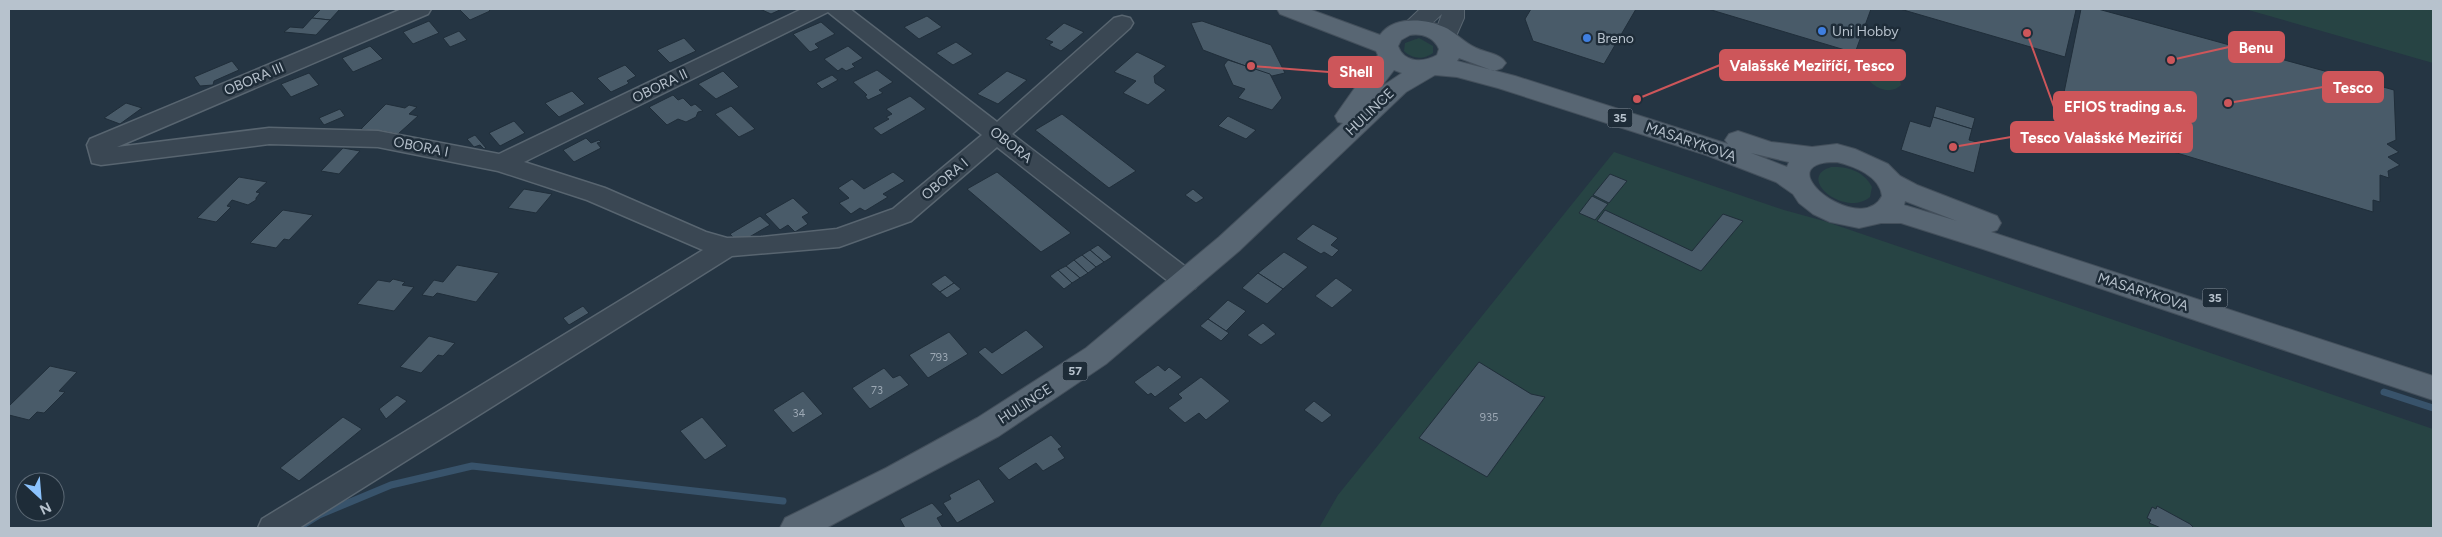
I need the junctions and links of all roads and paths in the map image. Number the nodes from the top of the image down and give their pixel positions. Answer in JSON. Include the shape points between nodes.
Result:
{"nodes":[{"id":1,"x":420,"y":9,"type":"edge"},
{"id":2,"x":819,"y":9,"type":"edge"},
{"id":3,"x":837,"y":9,"type":"edge"},
{"id":4,"x":1288,"y":9,"type":"edge"},
{"id":5,"x":1333,"y":9,"type":"edge"},
{"id":6,"x":1434,"y":9,"type":"edge"},
{"id":7,"x":1453,"y":9,"type":"edge"},
{"id":8,"x":385,"y":15,"type":"edge"},
{"id":9,"x":1122,"y":23,"type":"dead end"},
{"id":10,"x":1409,"y":28,"type":"junction"},
{"id":11,"x":1447,"y":41,"type":"junction"},
{"id":12,"x":1388,"y":51,"type":"junction"},
{"id":13,"x":1431,"y":67,"type":"junction"},
{"id":14,"x":998,"y":134,"type":"junction"},
{"id":15,"x":1812,"y":156,"type":"junction"},
{"id":16,"x":102,"y":157,"type":"joint"},
{"id":17,"x":1316,"y":161,"type":"junction"},
{"id":18,"x":501,"y":163,"type":"junction"},
{"id":19,"x":1890,"y":182,"type":"junction"},
{"id":20,"x":1799,"y":187,"type":"junction"},
{"id":21,"x":1879,"y":214,"type":"junction"},
{"id":22,"x":726,"y":247,"type":"junction"},
{"id":23,"x":1186,"y":281,"type":"junction"},
{"id":24,"x":2433,"y":370,"type":"edge"},
{"id":25,"x":2433,"y":388,"type":"edge"},
{"id":26,"x":273,"y":528,"type":"edge"},
{"id":27,"x":796,"y":528,"type":"edge"}],
"edges":[{"from":1,"to":8,"type":"street","name":"OBORA III"},
{"from":2,"to":18,"type":"street","name":"OBORA II"},
{"from":3,"to":14,"type":"street","name":"OBORA"},
{"from":4,"to":12,"type":"main road","number":"35"},
{"from":5,"to":10,"type":"main road","number":"35","via":[[1380,25]]},
{"from":6,"to":10,"type":"street"},
{"from":7,"to":11,"type":"street"},
{"from":8,"to":16,"type":"street","name":"OBORA III","via":[[99,145]]},
{"from":9,"to":14,"type":"street","name":"OBORA I"},
{"from":10,"to":11,"type":"main road","number":"35","via":[[1431,30]]},
{"from":10,"to":12,"type":"main road","via":[[1391,35]]},
{"from":11,"to":13,"type":"main road","via":[[1451,49],[1447,60]]},
{"from":11,"to":15,"type":"main road","name":"MASARYKOVA","number":"35","via":[[1477,58],[1769,150]]},
{"from":12,"to":13,"type":"main road","number":"35","via":[[1406,66]]},
{"from":12,"to":17,"type":"main road","name":"HULINCE","number":"57","via":[[1383,68]]},
{"from":13,"to":17,"type":"main road","name":"HULINCE","number":"57","via":[[1397,86]]},
{"from":13,"to":20,"type":"main road","name":"MASARYKOVA","number":"35","via":[[1458,69],[1506,82],[1714,149],[1785,176]]},
{"from":14,"to":22,"type":"street","name":"OBORA I","via":[[902,214],[839,238]]},
{"from":14,"to":23,"type":"street","name":"OBORA"},
{"from":15,"to":19,"type":"main road","name":"MASARYKOVA","number":"35","via":[[1828,153],[1856,157],[1873,165]]},
{"from":15,"to":20,"type":"main road","via":[[1798,168]]},
{"from":16,"to":18,"type":"street","name":"OBORA I","via":[[269,136],[378,139]]},
{"from":17,"to":23,"type":"main road","name":"HULINCE","number":"57","via":[[1283,196]]},
{"from":18,"to":22,"type":"street","name":"OBORA I","via":[[596,194],[699,240]]},
{"from":19,"to":21,"type":"main road","via":[[1893,201]]},
{"from":19,"to":24,"type":"main road","name":"MASARYKOVA","number":"35","via":[[1998,227]]},
{"from":20,"to":21,"type":"main road","name":"MASARYKOVA","number":"35","via":[[1816,205],[1834,213],[1863,218]]},
{"from":21,"to":25,"type":"main road","name":"MASARYKOVA","number":"35","via":[[1901,214],[1993,242]]},
{"from":22,"to":26,"type":"street"},
{"from":23,"to":27,"type":"main road","name":"HULINCE","number":"57","via":[[1126,333],[1024,406],[897,477]]}]}
